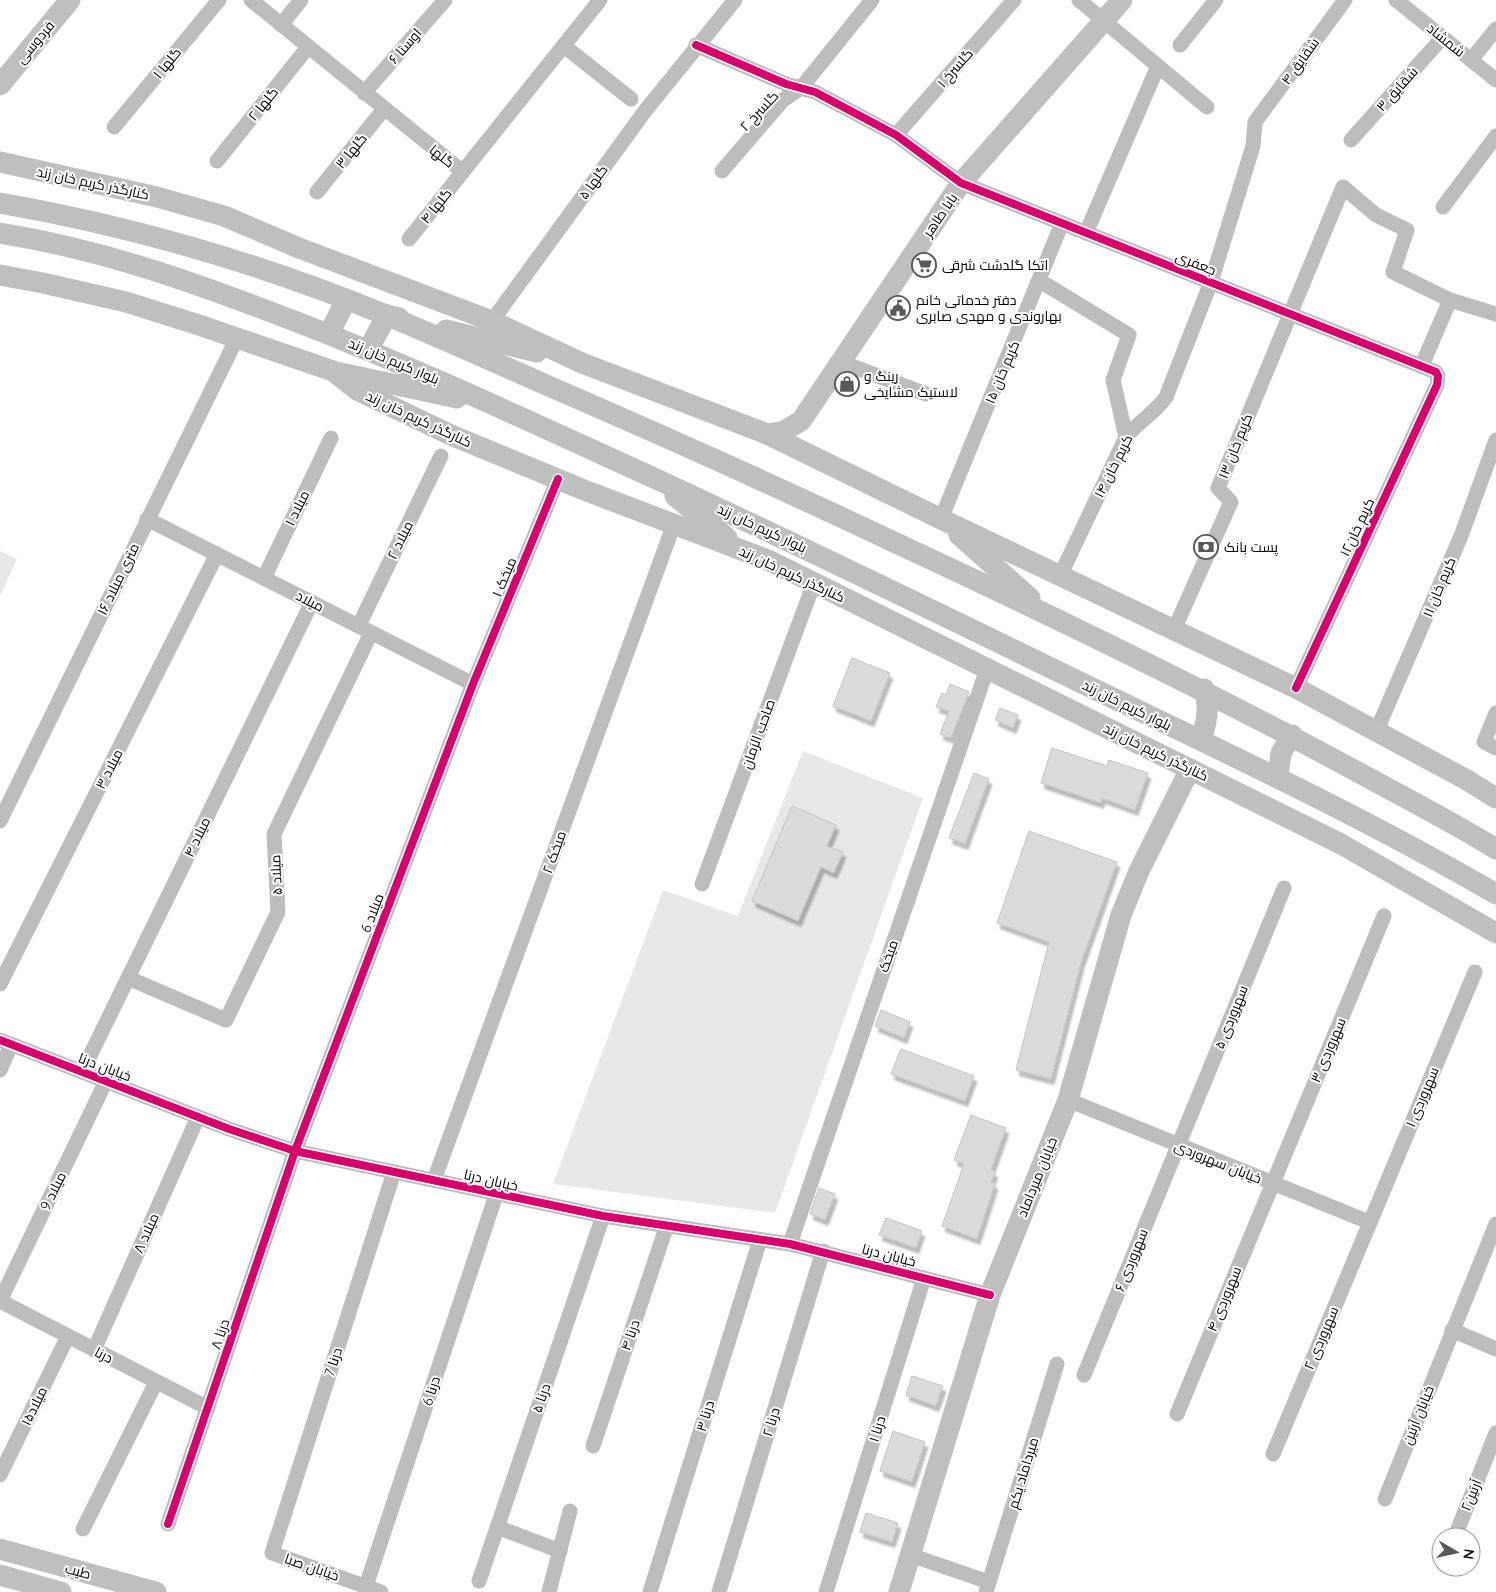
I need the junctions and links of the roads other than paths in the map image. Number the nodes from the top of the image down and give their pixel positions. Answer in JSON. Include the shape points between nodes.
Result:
{"nodes":[{"id":1,"x":219,"y":0,"type":"edge"},
{"id":2,"x":251,"y":0,"type":"edge"},
{"id":3,"x":301,"y":0,"type":"edge"},
{"id":4,"x":445,"y":0,"type":"edge"},
{"id":5,"x":600,"y":0,"type":"edge"},
{"id":6,"x":736,"y":0,"type":"edge"},
{"id":7,"x":872,"y":0,"type":"edge"},
{"id":8,"x":1014,"y":0,"type":"edge"},
{"id":9,"x":1079,"y":0,"type":"edge"},
{"id":10,"x":1122,"y":0,"type":"edge"},
{"id":11,"x":1216,"y":0,"type":"edge"},
{"id":12,"x":1345,"y":0,"type":"edge"},
{"id":13,"x":1396,"y":0,"type":"edge"},
{"id":14,"x":68,"y":1,"type":"edge"},
{"id":15,"x":1104,"y":21,"type":"junction"},
{"id":16,"x":281,"y":24,"type":"junction"},
{"id":17,"x":1496,"y":30,"type":"edge"},
{"id":18,"x":1443,"y":37,"type":"junction"},
{"id":19,"x":696,"y":45,"type":"junction"},
{"id":20,"x":1180,"y":45,"type":"dead end"},
{"id":21,"x":564,"y":46,"type":"junction"},
{"id":22,"x":308,"y":47,"type":"junction"},
{"id":23,"x":1470,"y":60,"type":"junction"},
{"id":24,"x":1158,"y":66,"type":"junction"},
{"id":25,"x":1496,"y":80,"type":"edge"},
{"id":26,"x":0,"y":85,"type":"edge"},
{"id":27,"x":801,"y":88,"type":"junction"},
{"id":28,"x":364,"y":93,"type":"junction"},
{"id":29,"x":630,"y":100,"type":"dead end"},
{"id":30,"x":1207,"y":107,"type":"dead end"},
{"id":31,"x":384,"y":109,"type":"junction"},
{"id":32,"x":1255,"y":122,"type":"joint"},
{"id":33,"x":114,"y":127,"type":"dead end"},
{"id":34,"x":896,"y":135,"type":"junction"},
{"id":35,"x":1496,"y":136,"type":"edge"},
{"id":36,"x":1351,"y":140,"type":"dead end"},
{"id":37,"x":217,"y":161,"type":"dead end"},
{"id":38,"x":0,"y":162,"type":"edge"},
{"id":39,"x":722,"y":170,"type":"dead end"},
{"id":40,"x":463,"y":172,"type":"junction"},
{"id":41,"x":961,"y":183,"type":"junction"},
{"id":42,"x":318,"y":192,"type":"dead end"},
{"id":43,"x":0,"y":204,"type":"edge"},
{"id":44,"x":1442,"y":207,"type":"dead end"},
{"id":45,"x":1062,"y":223,"type":"junction"},
{"id":46,"x":0,"y":233,"type":"edge"},
{"id":47,"x":1086,"y":233,"type":"junction"},
{"id":48,"x":409,"y":239,"type":"dead end"},
{"id":49,"x":0,"y":275,"type":"edge"},
{"id":50,"x":1040,"y":281,"type":"junction"},
{"id":51,"x":1211,"y":282,"type":"junction"},
{"id":52,"x":346,"y":300,"type":"junction"},
{"id":53,"x":1450,"y":300,"type":"junction"},
{"id":54,"x":1290,"y":313,"type":"junction"},
{"id":55,"x":1496,"y":314,"type":"edge"},
{"id":56,"x":387,"y":315,"type":"junction"},
{"id":57,"x":492,"y":321,"type":"junction"},
{"id":58,"x":329,"y":334,"type":"junction"},
{"id":59,"x":237,"y":338,"type":"junction"},
{"id":60,"x":368,"y":350,"type":"junction"},
{"id":61,"x":841,"y":362,"type":"junction"},
{"id":62,"x":582,"y":363,"type":"junction"},
{"id":63,"x":1422,"y":365,"type":"junction"},
{"id":64,"x":333,"y":371,"type":"junction"},
{"id":65,"x":1438,"y":376,"type":"joint"},
{"id":66,"x":926,"y":394,"type":"dead end"},
{"id":67,"x":510,"y":410,"type":"junction"},
{"id":68,"x":801,"y":421,"type":"junction"},
{"id":69,"x":767,"y":434,"type":"junction"},
{"id":70,"x":1126,"y":437,"type":"junction"},
{"id":71,"x":331,"y":438,"type":"dead end"},
{"id":72,"x":1496,"y":440,"type":"edge"},
{"id":73,"x":812,"y":454,"type":"junction"},
{"id":74,"x":441,"y":456,"type":"dead end"},
{"id":75,"x":651,"y":477,"type":"junction"},
{"id":76,"x":558,"y":480,"type":"junction"},
{"id":77,"x":147,"y":519,"type":"junction"},
{"id":78,"x":941,"y":519,"type":"junction"},
{"id":79,"x":674,"y":524,"type":"junction"},
{"id":80,"x":742,"y":550,"type":"junction"},
{"id":81,"x":217,"y":554,"type":"junction"},
{"id":82,"x":1060,"y":576,"type":"junction"},
{"id":83,"x":264,"y":578,"type":"junction"},
{"id":84,"x":814,"y":584,"type":"junction"},
{"id":85,"x":312,"y":602,"type":"junction"},
{"id":86,"x":1049,"y":614,"type":"junction"},
{"id":87,"x":365,"y":629,"type":"junction"},
{"id":88,"x":1174,"y":630,"type":"junction"},
{"id":89,"x":987,"y":669,"type":"junction"},
{"id":90,"x":472,"y":684,"type":"junction"},
{"id":91,"x":1296,"y":688,"type":"junction"},
{"id":92,"x":1204,"y":689,"type":"junction"},
{"id":93,"x":1496,"y":713,"type":"edge"},
{"id":94,"x":1376,"y":732,"type":"junction"},
{"id":95,"x":1292,"y":735,"type":"junction"},
{"id":96,"x":1194,"y":737,"type":"junction"},
{"id":97,"x":1490,"y":745,"type":"edge"},
{"id":98,"x":1190,"y":769,"type":"junction"},
{"id":99,"x":1278,"y":777,"type":"junction"},
{"id":100,"x":1496,"y":798,"type":"edge"},
{"id":101,"x":0,"y":821,"type":"edge"},
{"id":102,"x":1398,"y":839,"type":"junction"},
{"id":103,"x":1496,"y":849,"type":"edge"},
{"id":104,"x":1384,"y":868,"type":"junction"},
{"id":105,"x":702,"y":884,"type":"dead end"},
{"id":106,"x":1284,"y":888,"type":"dead end"},
{"id":107,"x":1496,"y":894,"type":"edge"},
{"id":108,"x":1384,"y":916,"type":"dead end"},
{"id":109,"x":1496,"y":933,"type":"edge"},
{"id":110,"x":1475,"y":972,"type":"dead end"},
{"id":111,"x":128,"y":978,"type":"junction"},
{"id":112,"x":0,"y":984,"type":"edge"},
{"id":113,"x":6,"y":1042,"type":"edge"},
{"id":114,"x":0,"y":1070,"type":"edge"},
{"id":115,"x":82,"y":1072,"type":"junction"},
{"id":116,"x":106,"y":1081,"type":"junction"},
{"id":117,"x":1068,"y":1100,"type":"junction"},
{"id":118,"x":198,"y":1117,"type":"junction"},
{"id":119,"x":1178,"y":1146,"type":"junction"},
{"id":120,"x":295,"y":1151,"type":"junction"},
{"id":121,"x":394,"y":1172,"type":"junction"},
{"id":122,"x":434,"y":1180,"type":"junction"},
{"id":123,"x":1272,"y":1183,"type":"junction"},
{"id":124,"x":496,"y":1195,"type":"junction"},
{"id":125,"x":603,"y":1216,"type":"junction"},
{"id":126,"x":1369,"y":1222,"type":"junction"},
{"id":127,"x":1496,"y":1224,"type":"edge"},
{"id":128,"x":667,"y":1225,"type":"junction"},
{"id":129,"x":760,"y":1240,"type":"junction"},
{"id":130,"x":790,"y":1244,"type":"junction"},
{"id":131,"x":823,"y":1252,"type":"junction"},
{"id":132,"x":924,"y":1278,"type":"junction"},
{"id":133,"x":990,"y":1295,"type":"junction"},
{"id":134,"x":0,"y":1301,"type":"edge"},
{"id":135,"x":1452,"y":1330,"type":"junction"},
{"id":136,"x":68,"y":1336,"type":"junction"},
{"id":137,"x":1496,"y":1349,"type":"edge"},
{"id":138,"x":94,"y":1350,"type":"junction"},
{"id":139,"x":1057,"y":1364,"type":"dead end"},
{"id":140,"x":1084,"y":1375,"type":"dead end"},
{"id":141,"x":156,"y":1382,"type":"junction"},
{"id":142,"x":208,"y":1408,"type":"junction"},
{"id":143,"x":1176,"y":1414,"type":"dead end"},
{"id":144,"x":1496,"y":1433,"type":"edge"},
{"id":145,"x":593,"y":1446,"type":"dead end"},
{"id":146,"x":1273,"y":1454,"type":"dead end"},
{"id":147,"x":0,"y":1475,"type":"edge"},
{"id":148,"x":1385,"y":1499,"type":"dead end"},
{"id":149,"x":570,"y":1511,"type":"dead end"},
{"id":150,"x":168,"y":1524,"type":"dead end"},
{"id":151,"x":497,"y":1527,"type":"junction"},
{"id":152,"x":1459,"y":1527,"type":"edge"},
{"id":153,"x":83,"y":1529,"type":"dead end"},
{"id":154,"x":0,"y":1549,"type":"edge"},
{"id":155,"x":560,"y":1551,"type":"junction"},
{"id":156,"x":272,"y":1553,"type":"joint"},
{"id":157,"x":910,"y":1555,"type":"junction"},
{"id":158,"x":0,"y":1575,"type":"edge"},
{"id":159,"x":479,"y":1581,"type":"dead end"},
{"id":160,"x":366,"y":1586,"type":"junction"},
{"id":161,"x":828,"y":1586,"type":"edge"},
{"id":162,"x":987,"y":1587,"type":"edge"},
{"id":163,"x":61,"y":1592,"type":"edge"},
{"id":164,"x":156,"y":1592,"type":"edge"},
{"id":165,"x":381,"y":1592,"type":"edge"},
{"id":166,"x":549,"y":1592,"type":"edge"},
{"id":167,"x":650,"y":1592,"type":"edge"},
{"id":168,"x":719,"y":1592,"type":"edge"},
{"id":169,"x":899,"y":1592,"type":"edge"}],
"edges":[{"from":1,"to":33,"type":"street","name":"گلها ۱"},
{"from":2,"to":16,"type":"street","name":"گلها"},
{"from":3,"to":16,"type":"street"},
{"from":4,"to":28,"type":"street","name":"اوستا ۶"},
{"from":5,"to":21,"type":"street","name":"گلها"},
{"from":6,"to":19,"type":"street","name":"گلها ۵"},
{"from":7,"to":27,"type":"street","name":"گلسرخ ۲"},
{"from":8,"to":34,"type":"street","name":"گلسرخ ۱"},
{"from":9,"to":15,"type":"street"},
{"from":10,"to":15,"type":"main road","name":"بابا طاهر"},
{"from":11,"to":20,"type":"street"},
{"from":12,"to":32,"type":"street","name":"شقایق ۴"},
{"from":13,"to":18,"type":"street","name":"شمشاد"},
{"from":14,"to":26,"type":"main road","name":"فردوسی"},
{"from":15,"to":24,"type":"street"},
{"from":15,"to":41,"type":"main road","name":"بابا طاهر"},
{"from":16,"to":22,"type":"street","name":"گلها"},
{"from":17,"to":23,"type":"street"},
{"from":18,"to":23,"type":"street","name":"شمشاد"},
{"from":18,"to":36,"type":"street","name":"شقایق ۳"},
{"from":19,"to":27,"type":"street","name":"جعفری"},
{"from":19,"to":57,"type":"street","name":"گلها ۵","via":[[644,111]]},
{"from":21,"to":29,"type":"street"},
{"from":21,"to":40,"type":"street","name":"گلها"},
{"from":22,"to":28,"type":"street","name":"گلها"},
{"from":22,"to":37,"type":"street","name":"گلها ۲"},
{"from":23,"to":25,"type":"street","name":"شمشاد"},
{"from":24,"to":30,"type":"street"},
{"from":24,"to":47,"type":"street"},
{"from":27,"to":34,"type":"street","name":"جعفری","via":[[815,92]]},
{"from":27,"to":39,"type":"street","name":"گلسرخ ۲","via":[[783,100]]},
{"from":28,"to":31,"type":"street","name":"گلها"},
{"from":31,"to":40,"type":"street","name":"گلها"},
{"from":31,"to":42,"type":"street","name":"گلها ۳"},
{"from":32,"to":51,"type":"street","name":"کریم خان ۱۴","via":[[1253,146]]},
{"from":34,"to":41,"type":"street","name":"جعفری"},
{"from":35,"to":44,"type":"street"},
{"from":38,"to":57,"type":"main road","name":"کنارگذر کریم خان زند","via":[[157,196],[224,216]]},
{"from":40,"to":48,"type":"street","name":"گلها ۴"},
{"from":41,"to":45,"type":"street","name":"جعفری"},
{"from":41,"to":61,"type":"main road","name":"بابا طاهر"},
{"from":43,"to":52,"type":"main road","via":[[101,223],[182,245],[235,260]]},
{"from":45,"to":47,"type":"street","name":"جعفری"},
{"from":45,"to":50,"type":"street","name":"کریم خان ۱۵"},
{"from":46,"to":58,"type":"main road","name":"بلوار کریم خان زند","via":[[105,255],[172,274]]},
{"from":47,"to":51,"type":"street","name":"جعفری"},
{"from":49,"to":59,"type":"main road","name":"کنارگذر کریم خان زند","via":[[126,302]]},
{"from":50,"to":70,"type":"street","via":[[1129,336],[1113,380]]},
{"from":50,"to":78,"type":"street","name":"کریم خان ۱۵"},
{"from":51,"to":54,"type":"street","name":"جعفری"},
{"from":51,"to":70,"type":"street","name":"کریم خان ۱۴","via":[[1166,397],[1158,409],[1137,423]]},
{"from":52,"to":56,"type":"main road"},
{"from":52,"to":58,"type":"main road"},
{"from":53,"to":54,"type":"street","via":[[1393,272],[1407,230],[1376,215],[1343,187]]},
{"from":53,"to":55,"type":"street"},
{"from":53,"to":63,"type":"street"},
{"from":54,"to":63,"type":"street","name":"جعفری"},
{"from":54,"to":88,"type":"street","name":"کریم خان ۱۳","via":[[1218,488],[1231,502]]},
{"from":56,"to":60,"type":"main road"},
{"from":56,"to":62,"type":"main road"},
{"from":56,"to":86,"type":"main road","via":[[740,470]]},
{"from":57,"to":62,"type":"main road","name":"کنارگذر کریم خان زند"},
{"from":58,"to":60,"type":"main road","name":"بلوار کریم خان زند"},
{"from":59,"to":64,"type":"main road","name":"کنارگذر کریم خان زند"},
{"from":59,"to":77,"type":"street","name":"۱۶ متری میلاد"},
{"from":60,"to":67,"type":"main road","name":"بلوار کریم خان زند"},
{"from":61,"to":66,"type":"street"},
{"from":61,"to":68,"type":"main road","name":"بابا طاهر"},
{"from":62,"to":69,"type":"main road","name":"کنارگذر کریم خان زند"},
{"from":63,"to":65,"type":"street","name":"جعفری"},
{"from":64,"to":67,"type":"main road"},
{"from":64,"to":76,"type":"main road","name":"کنارگذر کریم خان زند","via":[[366,394],[451,435]]},
{"from":65,"to":91,"type":"street","name":"کریم خان۱۲","via":[[1437,385]]},
{"from":67,"to":75,"type":"main road","name":"بلوار کریم خان زند"},
{"from":68,"to":69,"type":"main road","via":[[782,432]]},
{"from":68,"to":73,"type":"main road"},
{"from":69,"to":73,"type":"main road","name":"کنارگذر کریم خان زند"},
{"from":70,"to":82,"type":"street","name":"کریم خان ۱۴"},
{"from":71,"to":83,"type":"street","name":"میلاد ۱"},
{"from":72,"to":94,"type":"street","name":"کریم خان ۱۱","via":[[1461,536]]},
{"from":73,"to":78,"type":"main road","name":"کنارگذر کریم خان زند"},
{"from":74,"to":87,"type":"street","name":"میلاد ۲"},
{"from":75,"to":80,"type":"main road"},
{"from":75,"to":96,"type":"main road","name":"بلوار کریم خان زند","via":[[773,532]]},
{"from":76,"to":79,"type":"main road","name":"کنارگذر کریم خان زند"},
{"from":76,"to":90,"type":"street","name":"میخک ۱"},
{"from":77,"to":81,"type":"street","name":"میلاد"},
{"from":77,"to":101,"type":"street","name":"۱۶ متری میلاد"},
{"from":78,"to":82,"type":"main road","name":"کنارگذر کریم خان زند"},
{"from":78,"to":86,"type":"main road"},
{"from":79,"to":80,"type":"main road","name":"کنارگذر کریم خان زند"},
{"from":79,"to":122,"type":"street","name":"میخک ۲"},
{"from":80,"to":84,"type":"main road","name":"کنارگذر کریم خان زند"},
{"from":81,"to":83,"type":"street","name":"میلاد"},
{"from":81,"to":112,"type":"street","name":"میلاد ۳"},
{"from":82,"to":88,"type":"main road","name":"کنارگذر کریم خان زند"},
{"from":83,"to":85,"type":"street","name":"میلاد"},
{"from":84,"to":89,"type":"main road","name":"کنارگذر کریم خان زند"},
{"from":84,"to":105,"type":"street","name":"صاحب الزمان"},
{"from":85,"to":87,"type":"street","name":"میلاد"},
{"from":85,"to":111,"type":"street","name":"میلاد ۴"},
{"from":86,"to":92,"type":"main road"},
{"from":87,"to":90,"type":"street","name":"میلاد"},
{"from":87,"to":111,"type":"street","name":"میلاد ۵","via":[[274,834],[278,912],[226,1020]]},
{"from":88,"to":91,"type":"main road","name":"کنارگذر کریم خان زند"},
{"from":89,"to":98,"type":"main road","name":"کنارگذر کریم خان زند"},
{"from":89,"to":130,"type":"street","name":"میخک"},
{"from":90,"to":120,"type":"street","name":"میلاد 6"},
{"from":91,"to":94,"type":"main road","name":"کنارگذر کریم خان زند"},
{"from":92,"to":95,"type":"main road"},
{"from":92,"to":96,"type":"main road","via":[[1208,703],[1206,724],[1203,733]]},
{"from":93,"to":97,"type":"street"},
{"from":94,"to":100,"type":"main road","name":"کنارگذر کریم خان زند"},
{"from":95,"to":99,"type":"main road","via":[[1281,753]]},
{"from":95,"to":103,"type":"main road"},
{"from":96,"to":99,"type":"main road","name":"بلوار کریم خان زند"},
{"from":98,"to":104,"type":"main road","name":"کنارگذر کریم خان زند"},
{"from":98,"to":117,"type":"main road","name":"خیابان میرداماد","via":[[1139,871],[1121,915]]},
{"from":99,"to":102,"type":"main road","name":"بلوار کریم خان زند"},
{"from":102,"to":104,"type":"main road"},
{"from":102,"to":107,"type":"main road","name":"بلوار کریم خان زند"},
{"from":104,"to":109,"type":"main road","name":"کنارگذر کریم خان زند"},
{"from":106,"to":119,"type":"street","name":"سهروردی ۵"},
{"from":108,"to":123,"type":"street","name":"سهروردی ۳"},
{"from":110,"to":126,"type":"street","name":"سهروردی ۱"},
{"from":111,"to":115,"type":"street","name":"میلاد ۴"},
{"from":113,"to":114,"type":"street"},
{"from":113,"to":115,"type":"street","name":"خیابان درنا"},
{"from":115,"to":116,"type":"street","name":"خیابان درنا"},
{"from":116,"to":118,"type":"street","name":"خیابان درنا"},
{"from":116,"to":134,"type":"street","name":"میلاد 9"},
{"from":117,"to":119,"type":"street","name":"خیابان سهروردی"},
{"from":117,"to":133,"type":"main road","name":"خیابان میرداماد"},
{"from":118,"to":120,"type":"street","name":"خیابان درنا"},
{"from":118,"to":138,"type":"street","name":"میلاد ۸"},
{"from":119,"to":123,"type":"street","name":"خیابان سهروردی"},
{"from":119,"to":140,"type":"street","name":"سهروردی ۶"},
{"from":120,"to":121,"type":"street","name":"خیابان درنا"},
{"from":120,"to":142,"type":"street","name":"درنا ۸"},
{"from":121,"to":122,"type":"street","name":"خیابان درنا"},
{"from":121,"to":156,"type":"street","name":"درنا 7"},
{"from":122,"to":124,"type":"street","name":"خیابان درنا"},
{"from":123,"to":126,"type":"street","name":"خیابان سهروردی"},
{"from":123,"to":143,"type":"street","name":"سهروردی ۴"},
{"from":124,"to":125,"type":"street","name":"خیابان درنا"},
{"from":124,"to":160,"type":"street","name":"درنا 6"},
{"from":125,"to":128,"type":"street","name":"خیابان درنا"},
{"from":125,"to":151,"type":"street","name":"درنا ۵"},
{"from":126,"to":146,"type":"street","name":"سهروردی ۲"},
{"from":127,"to":135,"type":"street","name":"خیابان آرتین"},
{"from":128,"to":129,"type":"street","name":"خیابان درنا"},
{"from":128,"to":145,"type":"street","name":"درنا ۴"},
{"from":129,"to":130,"type":"street","name":"خیابان درنا"},
{"from":129,"to":167,"type":"street","name":"درنا ۳"},
{"from":130,"to":131,"type":"street","name":"خیابان درنا"},
{"from":131,"to":132,"type":"street","name":"خیابان درنا"},
{"from":131,"to":168,"type":"street","name":"درنا ۲"},
{"from":132,"to":133,"type":"street","name":"خیابان درنا"},
{"from":132,"to":161,"type":"street","name":"درنا ۱"},
{"from":133,"to":157,"type":"main road","name":"خیابان میرداماد"},
{"from":134,"to":136,"type":"street","name":"درنا"},
{"from":135,"to":137,"type":"street"},
{"from":135,"to":148,"type":"street","name":"خیابان آرتین"},
{"from":136,"to":138,"type":"street","name":"درنا"},
{"from":136,"to":147,"type":"street","name":"میلاد۱۵"},
{"from":138,"to":141,"type":"street","name":"درنا"},
{"from":139,"to":162,"type":"street","name":"میرداماد یکم"},
{"from":141,"to":142,"type":"street","name":"درنا"},
{"from":141,"to":153,"type":"street"},
{"from":142,"to":150,"type":"street","name":"درنا ۸"},
{"from":144,"to":152,"type":"street","name":"آرتین۲"},
{"from":149,"to":155,"type":"street"},
{"from":151,"to":155,"type":"street"},
{"from":151,"to":159,"type":"street","name":"درنا ۵"},
{"from":154,"to":164,"type":"main road","name":"طیب"},
{"from":155,"to":166,"type":"street"},
{"from":156,"to":160,"type":"street","name":"خیابان صبا"},
{"from":157,"to":162,"type":"street","name":"میرداماد یکم"},
{"from":157,"to":169,"type":"main road","name":"خیابان میرداماد"},
{"from":158,"to":163,"type":"main road","name":"طیب"},
{"from":160,"to":165,"type":"street","name":"خیابان صبا"}]}
